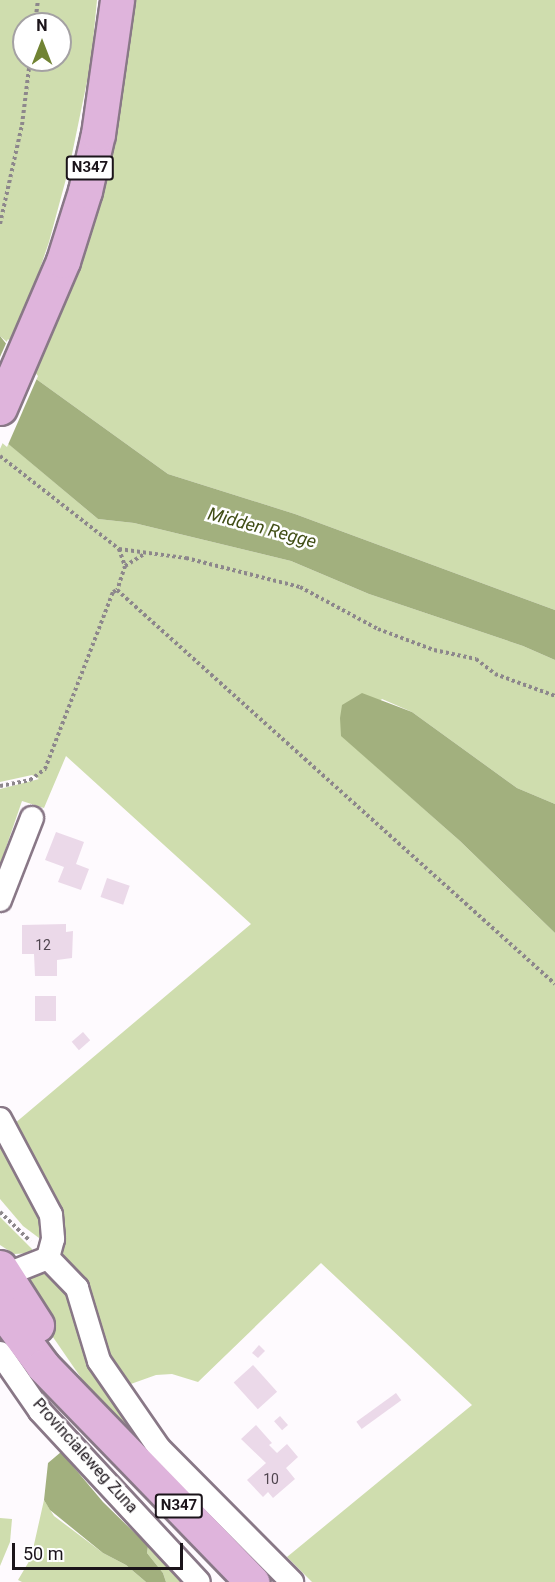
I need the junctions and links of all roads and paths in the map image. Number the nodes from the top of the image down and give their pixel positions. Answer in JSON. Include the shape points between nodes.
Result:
{"nodes":[{"id":1,"x":117,"y":0,"type":"edge"},
{"id":2,"x":29,"y":72,"type":"edge"},
{"id":3,"x":0,"y":224,"type":"edge"},
{"id":4,"x":0,"y":408,"type":"edge"},
{"id":5,"x":0,"y":456,"type":"edge"},
{"id":6,"x":120,"y":549,"type":"junction"},
{"id":7,"x":153,"y":553,"type":"junction"},
{"id":8,"x":125,"y":566,"type":"junction"},
{"id":9,"x":117,"y":590,"type":"junction"},
{"id":10,"x":555,"y":696,"type":"edge"},
{"id":11,"x":0,"y":786,"type":"edge"},
{"id":12,"x":32,"y":818,"type":"dead end"},
{"id":13,"x":0,"y":900,"type":"edge"},
{"id":14,"x":555,"y":984,"type":"edge"},
{"id":15,"x":0,"y":1119,"type":"edge"},
{"id":16,"x":0,"y":1212,"type":"edge"},
{"id":17,"x":48,"y":1258,"type":"junction"},
{"id":18,"x":1,"y":1273,"type":"edge"},
{"id":19,"x":0,"y":1308,"type":"edge"},
{"id":20,"x":0,"y":1353,"type":"edge"},
{"id":21,"x":106,"y":1429,"type":"junction"},
{"id":22,"x":200,"y":1582,"type":"edge"},
{"id":23,"x":252,"y":1582,"type":"edge"},
{"id":24,"x":292,"y":1582,"type":"edge"}],
"edges":[{"from":1,"to":4,"type":"main road","number":"N347","via":[[98,134],[85,191],[63,261]]},
{"from":2,"to":3,"type":"path","via":[[22,125]]},
{"from":5,"to":6,"type":"path"},
{"from":6,"to":7,"type":"path"},
{"from":6,"to":8,"type":"path"},
{"from":7,"to":8,"type":"path","via":[[141,555]]},
{"from":7,"to":10,"type":"path","via":[[227,567],[300,587],[378,629],[434,650],[476,659],[495,674]]},
{"from":8,"to":9,"type":"path"},
{"from":9,"to":11,"type":"path","via":[[45,769],[30,780]]},
{"from":9,"to":14,"type":"path"},
{"from":12,"to":13,"type":"street"},
{"from":15,"to":17,"type":"street","via":[[51,1215]]},
{"from":16,"to":17,"type":"path"},
{"from":17,"to":18,"type":"street"},
{"from":17,"to":24,"type":"street","via":[[77,1288],[99,1361],[159,1448]]},
{"from":18,"to":21,"type":"main road","name":"Provincialeweg Zuna","number":"N347"},
{"from":19,"to":21,"type":"main road","name":"Provincialeweg Zuna","number":"N347","via":[[43,1366]]},
{"from":20,"to":22,"type":"street","name":"Provincialeweg Zuna","via":[[40,1411]]},
{"from":21,"to":23,"type":"main road","name":"Provincialeweg Zuna","number":"N347"}]}
